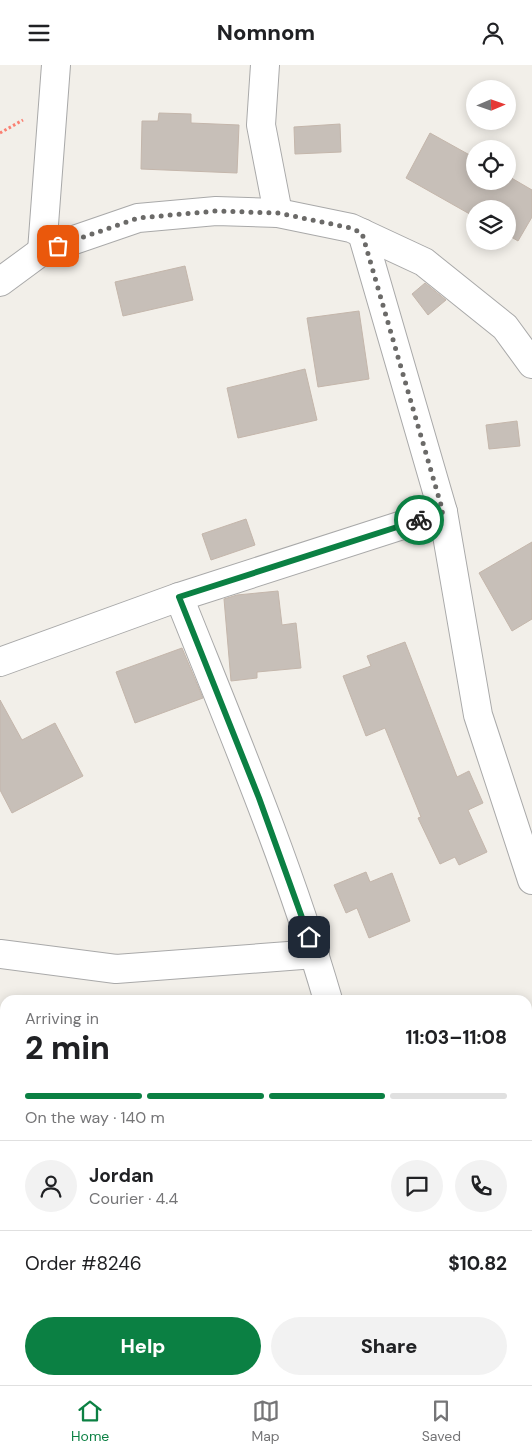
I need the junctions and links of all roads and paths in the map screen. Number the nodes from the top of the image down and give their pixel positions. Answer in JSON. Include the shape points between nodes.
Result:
{"nodes":[{"id":1,"x":56,"y":65,"type":"edge"},
{"id":2,"x":265,"y":65,"type":"edge"},
{"id":3,"x":278,"y":213,"type":"junction"},
{"id":4,"x":362,"y":233,"type":"junction"},
{"id":5,"x":42,"y":251,"type":"junction"},
{"id":6,"x":0,"y":282,"type":"edge"},
{"id":7,"x":532,"y":364,"type":"edge"},
{"id":8,"x":443,"y":512,"type":"junction"},
{"id":9,"x":179,"y":597,"type":"junction"},
{"id":10,"x":0,"y":662,"type":"edge"},
{"id":11,"x":532,"y":880,"type":"edge"},
{"id":12,"x":0,"y":954,"type":"edge"},
{"id":13,"x":315,"y":954,"type":"junction"},
{"id":14,"x":327,"y":995,"type":"edge"}],
"edges":[{"from":1,"to":5,"type":"street"},
{"from":2,"to":3,"type":"street","via":[[261,125]]},
{"from":3,"to":4,"type":"street"},
{"from":3,"to":5,"type":"street","via":[[216,211],[138,218]]},
{"from":4,"to":7,"type":"street","via":[[424,262],[505,327]]},
{"from":4,"to":8,"type":"street"},
{"from":5,"to":6,"type":"street"},
{"from":8,"to":9,"type":"street"},
{"from":8,"to":11,"type":"street","via":[[478,715]]},
{"from":9,"to":10,"type":"street"},
{"from":9,"to":13,"type":"street","via":[[259,798]]},
{"from":12,"to":13,"type":"street","via":[[116,969]]},
{"from":13,"to":14,"type":"street"}]}
